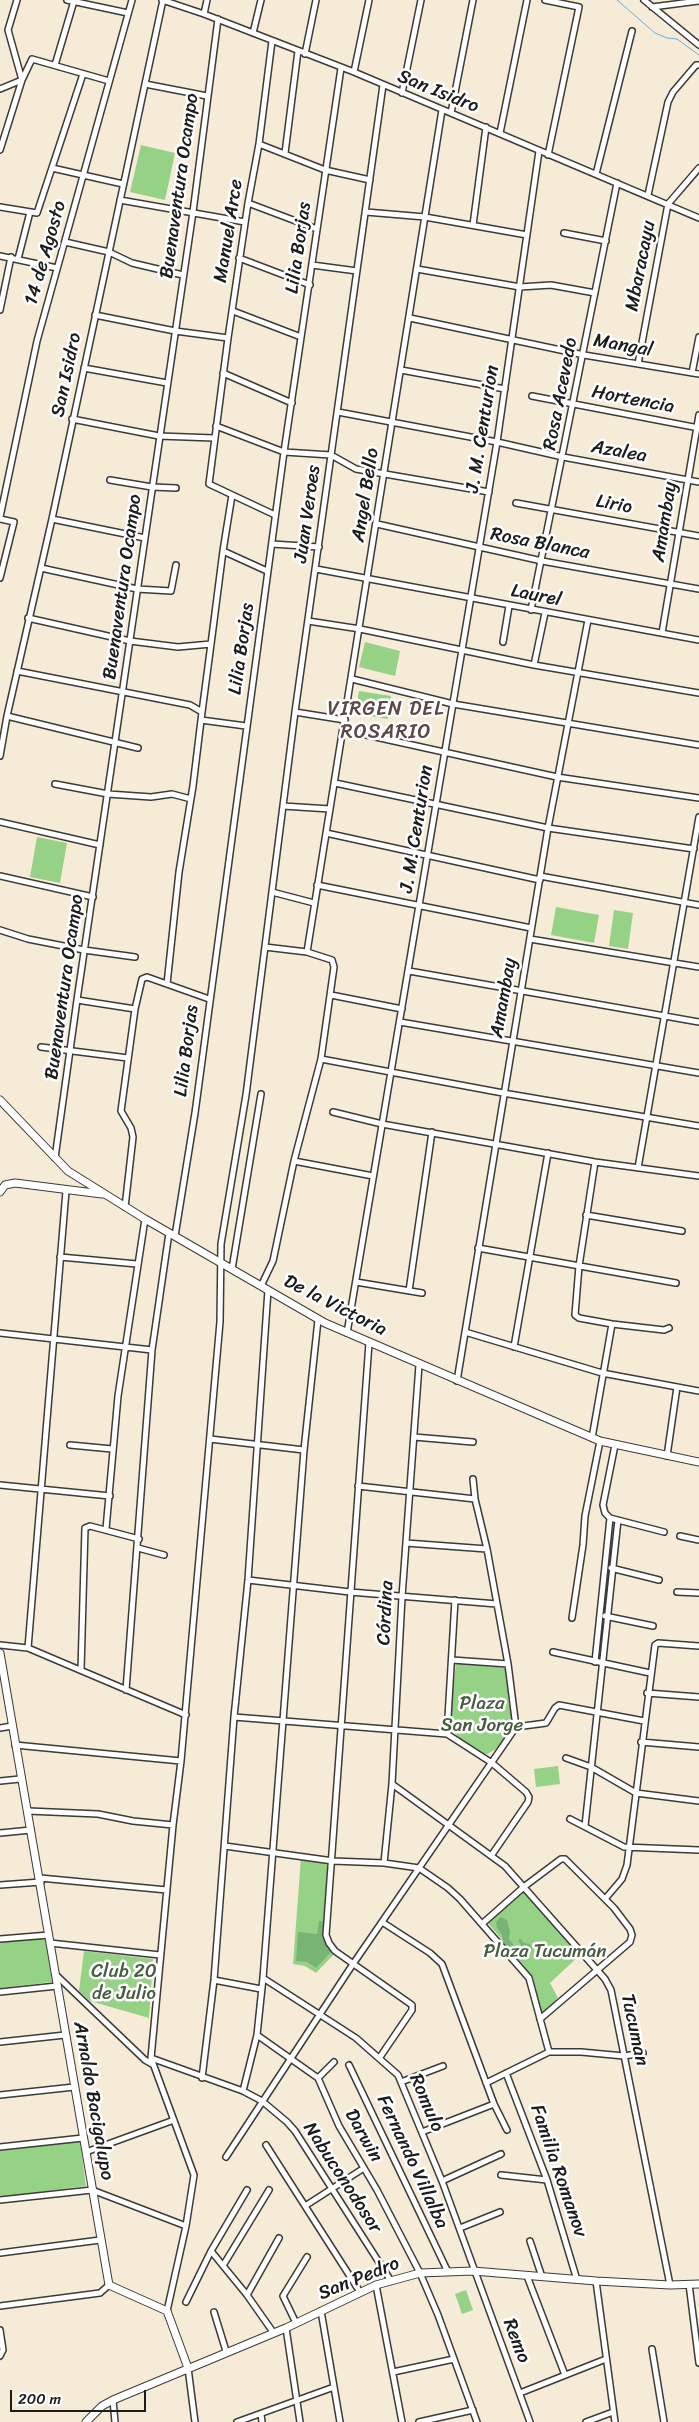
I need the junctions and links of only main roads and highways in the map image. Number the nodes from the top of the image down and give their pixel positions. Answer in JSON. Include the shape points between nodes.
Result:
{"nodes":[{"id":1,"x":0,"y":1100,"type":"edge"},
{"id":2,"x":90,"y":1189,"type":"junction"},
{"id":3,"x":0,"y":1192,"type":"edge"},
{"id":4,"x":699,"y":1462,"type":"edge"},
{"id":5,"x":0,"y":1653,"type":"edge"},
{"id":6,"x":2,"y":1677,"type":"edge"},
{"id":7,"x":699,"y":2284,"type":"edge"},
{"id":8,"x":188,"y":2368,"type":"junction"},
{"id":9,"x":86,"y":2422,"type":"edge"}],
"edges":[{"from":1,"to":2,"type":"main road","name":"De la Victoria","via":[[68,1171]]},
{"from":2,"to":3,"type":"main road","via":[[66,1191],[12,1183],[5,1185]]},
{"from":2,"to":4,"type":"main road","name":"De la Victoria","via":[[105,1194],[318,1320],[369,1343],[600,1441]]},
{"from":5,"to":6,"type":"main road","name":"Arnaldo Bacigalupo"},
{"from":6,"to":8,"type":"main road","name":"Arnaldo Bacigalupo","via":[[41,1880],[110,2285],[167,2311]]},
{"from":7,"to":8,"type":"main road","name":"San Pedro","via":[[577,2280],[474,2271],[420,2273],[376,2285],[286,2328]]},
{"from":8,"to":9,"type":"main road","name":"San Pedro","via":[[113,2400]]}]}
